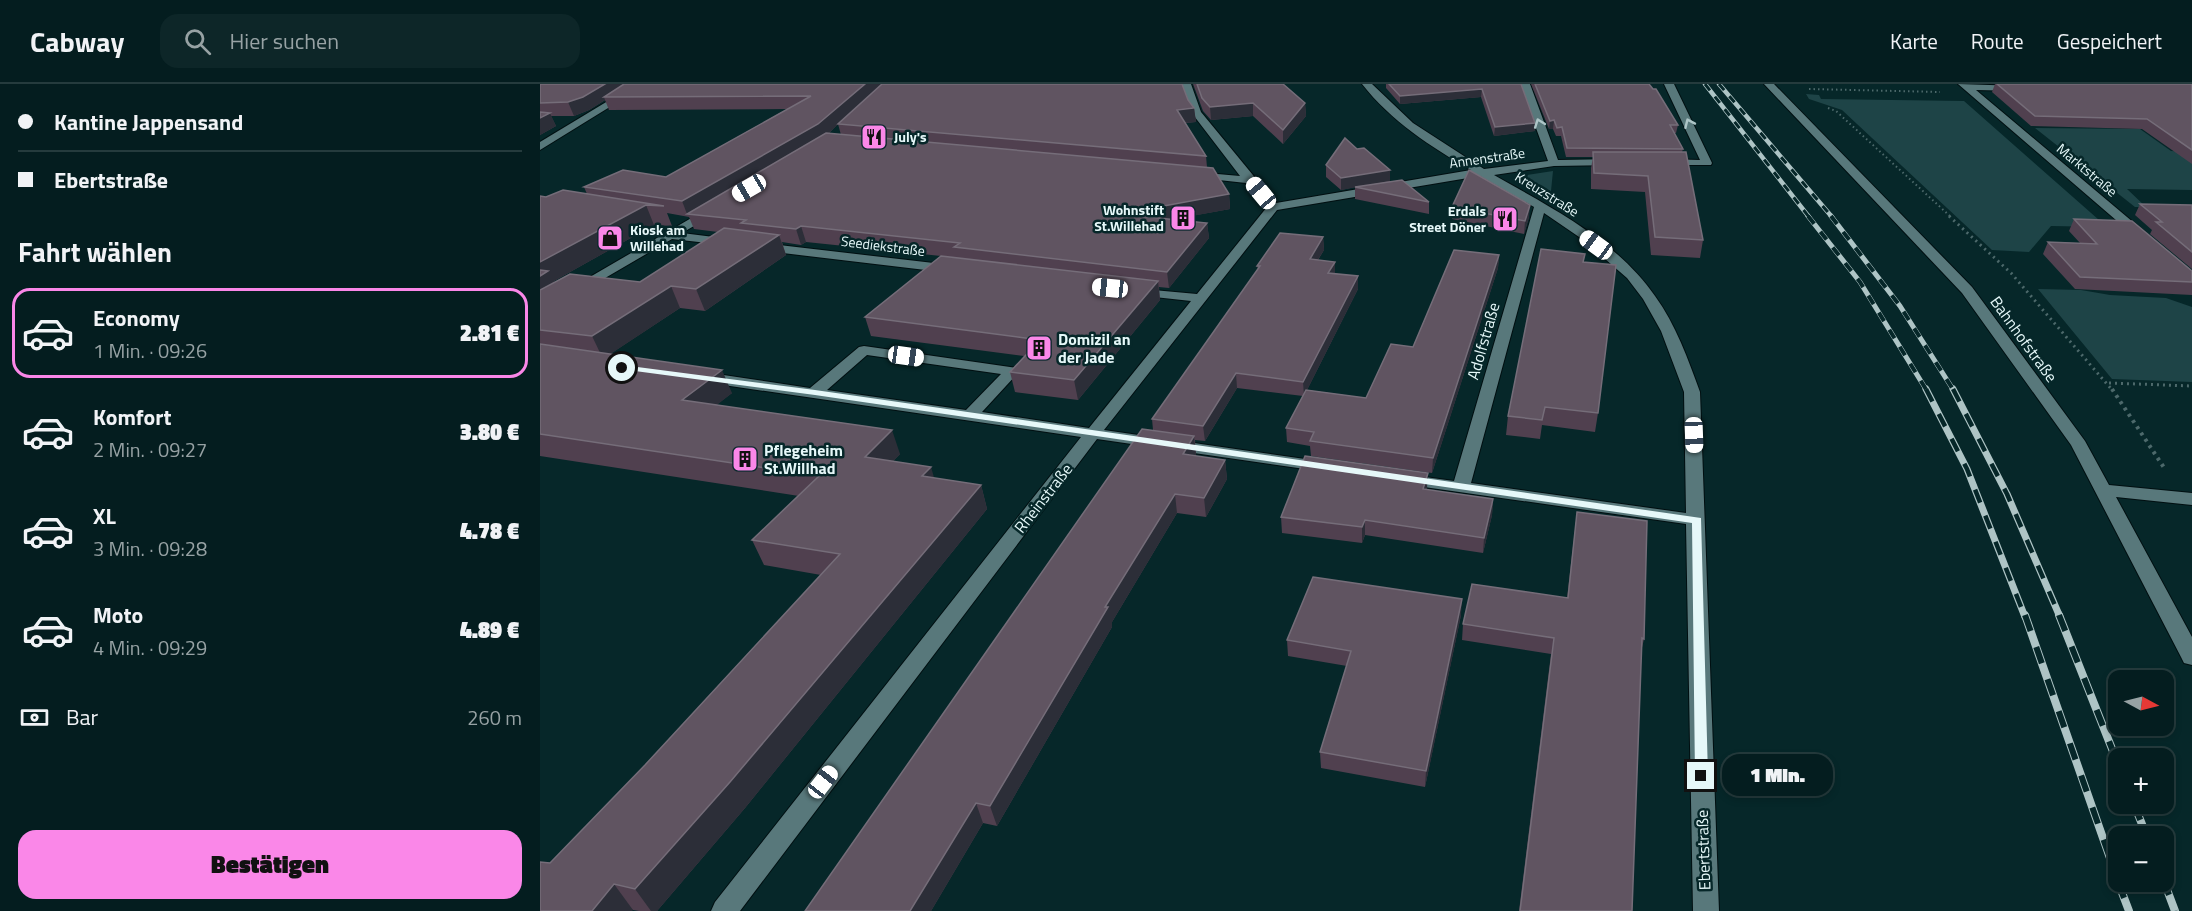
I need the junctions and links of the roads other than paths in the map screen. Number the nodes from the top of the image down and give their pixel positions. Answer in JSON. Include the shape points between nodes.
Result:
{"nodes":[{"id":1,"x":642,"y":84,"type":"edge"},
{"id":2,"x":1186,"y":84,"type":"edge"},
{"id":3,"x":1366,"y":84,"type":"edge"},
{"id":4,"x":1525,"y":84,"type":"edge"},
{"id":5,"x":1669,"y":84,"type":"edge"},
{"id":6,"x":1772,"y":86,"type":"edge"},
{"id":7,"x":1968,"y":88,"type":"edge"},
{"id":8,"x":2031,"y":88,"type":"edge"},
{"id":9,"x":561,"y":121,"type":"edge"},
{"id":10,"x":583,"y":121,"type":"junction"},
{"id":11,"x":540,"y":147,"type":"edge"},
{"id":12,"x":1625,"y":161,"type":"edge"},
{"id":13,"x":1648,"y":162,"type":"edge"},
{"id":14,"x":1554,"y":163,"type":"junction"},
{"id":15,"x":1481,"y":172,"type":"junction"},
{"id":16,"x":1180,"y":173,"type":"edge"},
{"id":17,"x":1250,"y":180,"type":"junction"},
{"id":18,"x":1540,"y":205,"type":"junction"},
{"id":19,"x":719,"y":206,"type":"edge"},
{"id":20,"x":1273,"y":207,"type":"junction"},
{"id":21,"x":668,"y":220,"type":"edge"},
{"id":22,"x":690,"y":223,"type":"junction"},
{"id":23,"x":669,"y":235,"type":"junction"},
{"id":24,"x":2156,"y":248,"type":"edge"},
{"id":25,"x":968,"y":271,"type":"edge"},
{"id":26,"x":1119,"y":289,"type":"edge"},
{"id":27,"x":1647,"y":295,"type":"joint"},
{"id":28,"x":1200,"y":298,"type":"junction"},
{"id":29,"x":540,"y":312,"type":"edge"},
{"id":30,"x":684,"y":374,"type":"edge"},
{"id":31,"x":815,"y":392,"type":"junction"},
{"id":32,"x":970,"y":416,"type":"junction"},
{"id":33,"x":1093,"y":433,"type":"junction"},
{"id":34,"x":1346,"y":470,"type":"edge"},
{"id":35,"x":1381,"y":476,"type":"edge"},
{"id":36,"x":1461,"y":488,"type":"junction"},
{"id":37,"x":2101,"y":490,"type":"junction"},
{"id":38,"x":2189,"y":499,"type":"edge"},
{"id":39,"x":1697,"y":520,"type":"junction"},
{"id":40,"x":2192,"y":657,"type":"edge"},
{"id":41,"x":724,"y":911,"type":"edge"},
{"id":42,"x":1706,"y":911,"type":"edge"}],
"edges":[{"from":1,"to":10,"type":"street"},
{"from":2,"to":17,"type":"street","via":[[1196,112]]},
{"from":3,"to":15,"type":"street","name":"Kreuzstraße","via":[[1398,118]]},
{"from":14,"to":4,"type":"street","one_way":true},
{"from":13,"to":5,"type":"street","one_way":true,"via":[[1707,163]]},
{"from":6,"to":37,"type":"street","name":"Bahnhofstraße","via":[[1967,290],[2079,445]]},
{"from":7,"to":8,"type":"street"},
{"from":7,"to":24,"type":"street","name":"Marktstraße"},
{"from":9,"to":10,"type":"street"},
{"from":10,"to":11,"type":"street"},
{"from":12,"to":14,"type":"street","name":"Annenstraße"},
{"from":14,"to":15,"type":"street","name":"Annenstraße"},
{"from":15,"to":18,"type":"street","name":"Kreuzstraße"},
{"from":15,"to":20,"type":"street","name":"Annenstraße"},
{"from":16,"to":17,"type":"street"},
{"from":17,"to":20,"type":"street"},
{"from":18,"to":27,"type":"street","name":"Kreuzstraße","via":[[1625,269]]},
{"from":18,"to":36,"type":"street","name":"Adolfstraße"},
{"from":19,"to":22,"type":"street"},
{"from":20,"to":28,"type":"street","name":"Rheinstraße"},
{"from":21,"to":22,"type":"street"},
{"from":22,"to":23,"type":"street"},
{"from":23,"to":25,"type":"street","name":"Seediekstraße"},
{"from":23,"to":29,"type":"street"},
{"from":26,"to":28,"type":"street"},
{"from":27,"to":39,"type":"street","name":"Ebertstraße","via":[[1674,339],[1692,392]]},
{"from":28,"to":33,"type":"street","name":"Rheinstraße"},
{"from":30,"to":31,"type":"street"},
{"from":31,"to":32,"type":"street"},
{"from":31,"to":32,"type":"street","via":[[864,350],[1012,370]]},
{"from":32,"to":33,"type":"street"},
{"from":33,"to":34,"type":"street"},
{"from":33,"to":41,"type":"street","name":"Rheinstraße"},
{"from":35,"to":36,"type":"street"},
{"from":36,"to":39,"type":"street"},
{"from":37,"to":38,"type":"street"},
{"from":37,"to":40,"type":"street","name":"Bahnhofstraße"},
{"from":39,"to":42,"type":"street","name":"Ebertstraße"}]}
